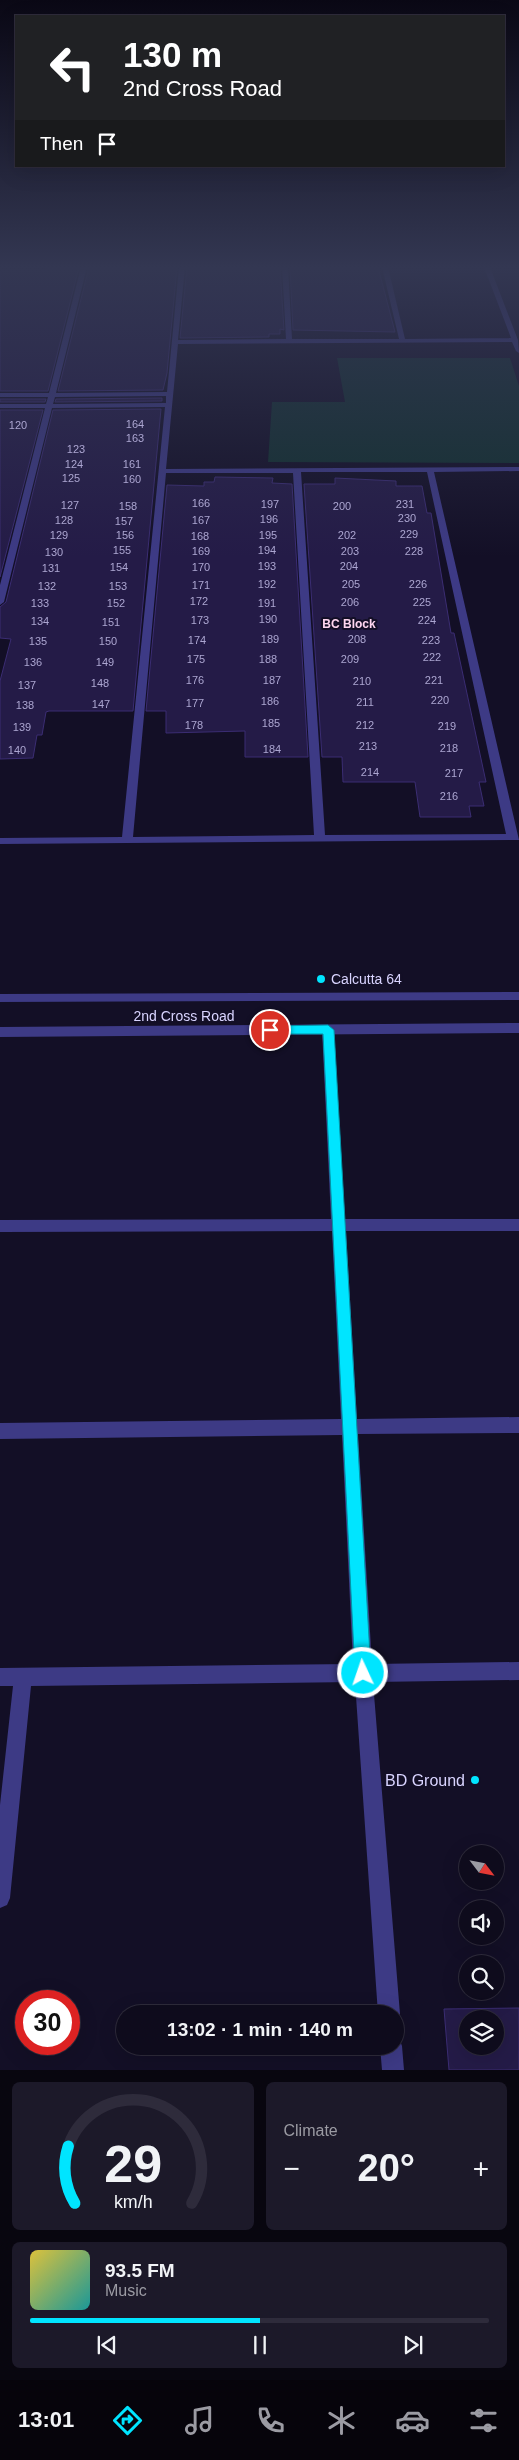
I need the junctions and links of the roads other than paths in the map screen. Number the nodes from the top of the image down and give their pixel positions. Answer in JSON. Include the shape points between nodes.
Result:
{"nodes":[{"id":1,"x":60,"y":364,"type":"edge"},
{"id":2,"x":173,"y":364,"type":"edge"},
{"id":3,"x":52,"y":394,"type":"junction"},
{"id":4,"x":170,"y":394,"type":"junction"},
{"id":5,"x":0,"y":395,"type":"edge"},
{"id":6,"x":50,"y":405,"type":"junction"},
{"id":7,"x":169,"y":405,"type":"junction"},
{"id":8,"x":0,"y":406,"type":"edge"},
{"id":9,"x":519,"y":469,"type":"edge"},
{"id":10,"x":297,"y":470,"type":"junction"},
{"id":11,"x":430,"y":470,"type":"junction"},
{"id":12,"x":162,"y":471,"type":"junction"},
{"id":13,"x":0,"y":602,"type":"edge"},
{"id":14,"x":515,"y":837,"type":"edge"},
{"id":15,"x":320,"y":839,"type":"junction"},
{"id":16,"x":127,"y":840,"type":"junction"},
{"id":17,"x":0,"y":841,"type":"edge"},
{"id":18,"x":519,"y":996,"type":"edge"},
{"id":19,"x":0,"y":998,"type":"edge"},
{"id":20,"x":519,"y":1028,"type":"edge"},
{"id":21,"x":328,"y":1030,"type":"junction"},
{"id":22,"x":0,"y":1032,"type":"edge"},
{"id":23,"x":339,"y":1225,"type":"junction"},
{"id":24,"x":519,"y":1225,"type":"edge"},
{"id":25,"x":0,"y":1226,"type":"edge"},
{"id":26,"x":519,"y":1425,"type":"edge"},
{"id":27,"x":350,"y":1427,"type":"junction"},
{"id":28,"x":0,"y":1431,"type":"edge"},
{"id":29,"x":519,"y":1671,"type":"edge"},
{"id":30,"x":363,"y":1673,"type":"junction"},
{"id":31,"x":23,"y":1676,"type":"junction"},
{"id":32,"x":0,"y":1677,"type":"edge"},
{"id":33,"x":0,"y":1898,"type":"edge"},
{"id":34,"x":388,"y":2005,"type":"edge"},
{"id":35,"x":392,"y":2055,"type":"edge"},
{"id":36,"x":393,"y":2070,"type":"edge"}],
"edges":[{"from":1,"to":3,"type":"street"},
{"from":2,"to":4,"type":"street"},
{"from":3,"to":4,"type":"street"},
{"from":3,"to":5,"type":"street"},
{"from":3,"to":6,"type":"street"},
{"from":4,"to":7,"type":"street"},
{"from":6,"to":7,"type":"street"},
{"from":6,"to":8,"type":"street"},
{"from":6,"to":13,"type":"street"},
{"from":7,"to":12,"type":"street"},
{"from":9,"to":11,"type":"street"},
{"from":10,"to":11,"type":"street"},
{"from":10,"to":12,"type":"street"},
{"from":10,"to":15,"type":"street"},
{"from":11,"to":14,"type":"street"},
{"from":12,"to":16,"type":"street"},
{"from":14,"to":15,"type":"street"},
{"from":15,"to":16,"type":"street"},
{"from":16,"to":17,"type":"street"},
{"from":18,"to":19,"type":"street"},
{"from":20,"to":21,"type":"street","name":"2nd Cross Road"},
{"from":21,"to":22,"type":"street","name":"2nd Cross Road"},
{"from":21,"to":23,"type":"street"},
{"from":23,"to":24,"type":"street"},
{"from":23,"to":25,"type":"street"},
{"from":23,"to":27,"type":"street"},
{"from":26,"to":27,"type":"street"},
{"from":27,"to":28,"type":"street"},
{"from":27,"to":30,"type":"street"},
{"from":29,"to":30,"type":"street"},
{"from":30,"to":31,"type":"street"},
{"from":30,"to":34,"type":"street"},
{"from":31,"to":32,"type":"street"},
{"from":31,"to":33,"type":"street"},
{"from":35,"to":36,"type":"street"}]}
